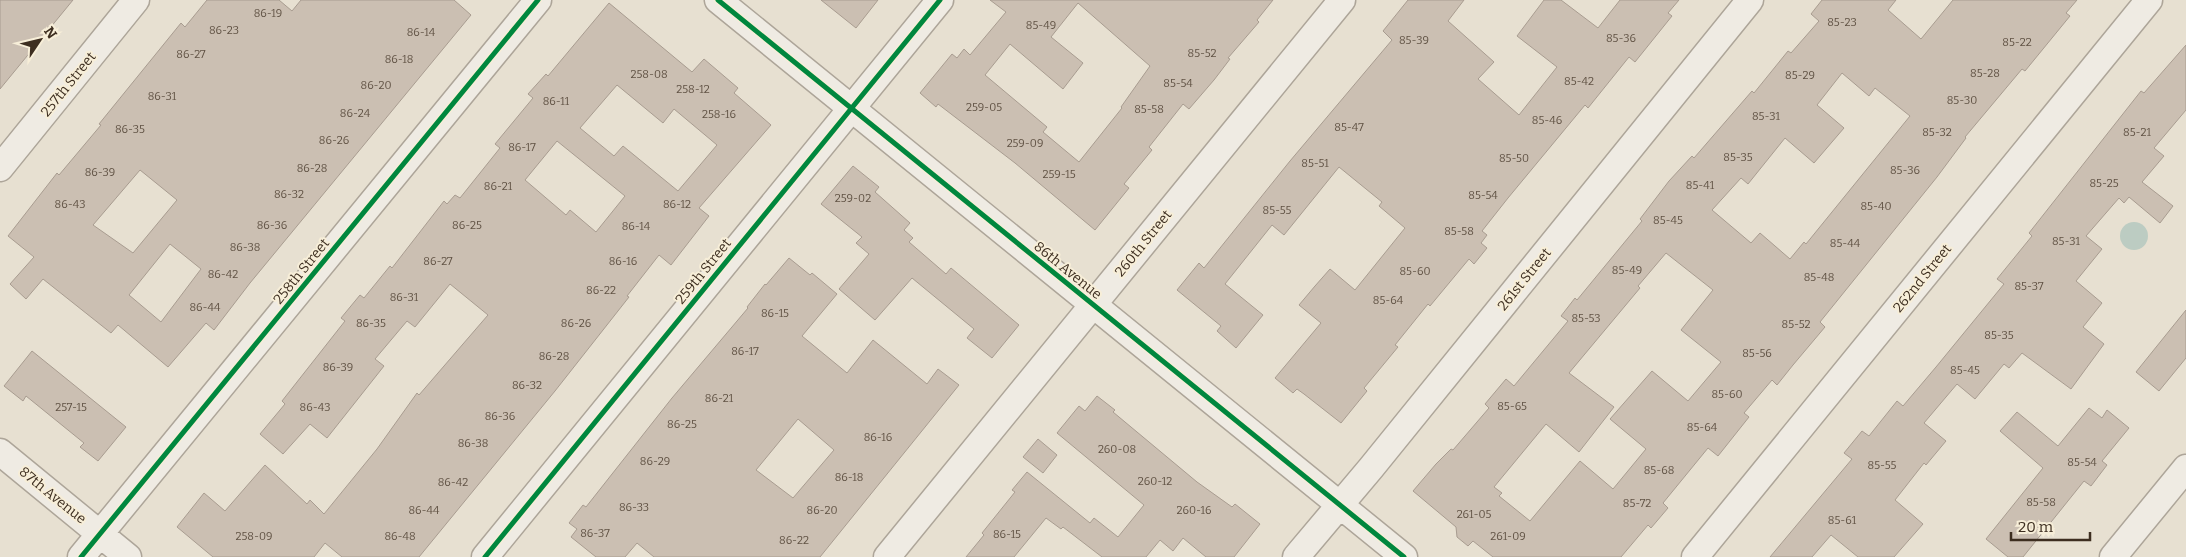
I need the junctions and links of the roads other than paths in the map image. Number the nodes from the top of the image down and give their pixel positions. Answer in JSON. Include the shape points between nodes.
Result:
{"nodes":[{"id":1,"x":136,"y":0,"type":"edge"},
{"id":2,"x":538,"y":0,"type":"edge"},
{"id":3,"x":718,"y":0,"type":"edge"},
{"id":4,"x":940,"y":0,"type":"edge"},
{"id":5,"x":1342,"y":0,"type":"edge"},
{"id":6,"x":1750,"y":0,"type":"edge"},
{"id":7,"x":2149,"y":0,"type":"edge"},
{"id":8,"x":851,"y":108,"type":"junction"},
{"id":9,"x":0,"y":168,"type":"edge"},
{"id":10,"x":1092,"y":305,"type":"junction"},
{"id":11,"x":0,"y":452,"type":"edge"},
{"id":12,"x":2186,"y":468,"type":"edge"},
{"id":13,"x":1340,"y":503,"type":"junction"},
{"id":14,"x":100,"y":534,"type":"junction"},
{"id":15,"x":81,"y":557,"type":"edge"},
{"id":16,"x":128,"y":557,"type":"edge"},
{"id":17,"x":485,"y":557,"type":"edge"},
{"id":18,"x":887,"y":557,"type":"edge"},
{"id":19,"x":1296,"y":557,"type":"edge"},
{"id":20,"x":1404,"y":557,"type":"edge"},
{"id":21,"x":1694,"y":557,"type":"edge"},
{"id":22,"x":2113,"y":557,"type":"edge"}],
"edges":[{"from":1,"to":9,"type":"street","name":"257th Street"},
{"from":2,"to":14,"type":"street","name":"258th Street"},
{"from":3,"to":8,"type":"street","name":"86th Avenue"},
{"from":4,"to":8,"type":"street","name":"259th Street"},
{"from":5,"to":10,"type":"street","name":"260th Street"},
{"from":6,"to":13,"type":"street","name":"261st Street"},
{"from":7,"to":21,"type":"street","name":"262nd Street"},
{"from":8,"to":10,"type":"street","name":"86th Avenue"},
{"from":8,"to":17,"type":"street","name":"259th Street"},
{"from":10,"to":13,"type":"street","name":"86th Avenue"},
{"from":10,"to":18,"type":"street","name":"260th Street"},
{"from":11,"to":14,"type":"street","name":"87th Avenue"},
{"from":12,"to":22,"type":"street"},
{"from":13,"to":19,"type":"street","name":"261st Street"},
{"from":13,"to":20,"type":"street","name":"86th Avenue"},
{"from":14,"to":15,"type":"street","name":"258th Street"},
{"from":14,"to":16,"type":"street","name":"87th Avenue"}]}
